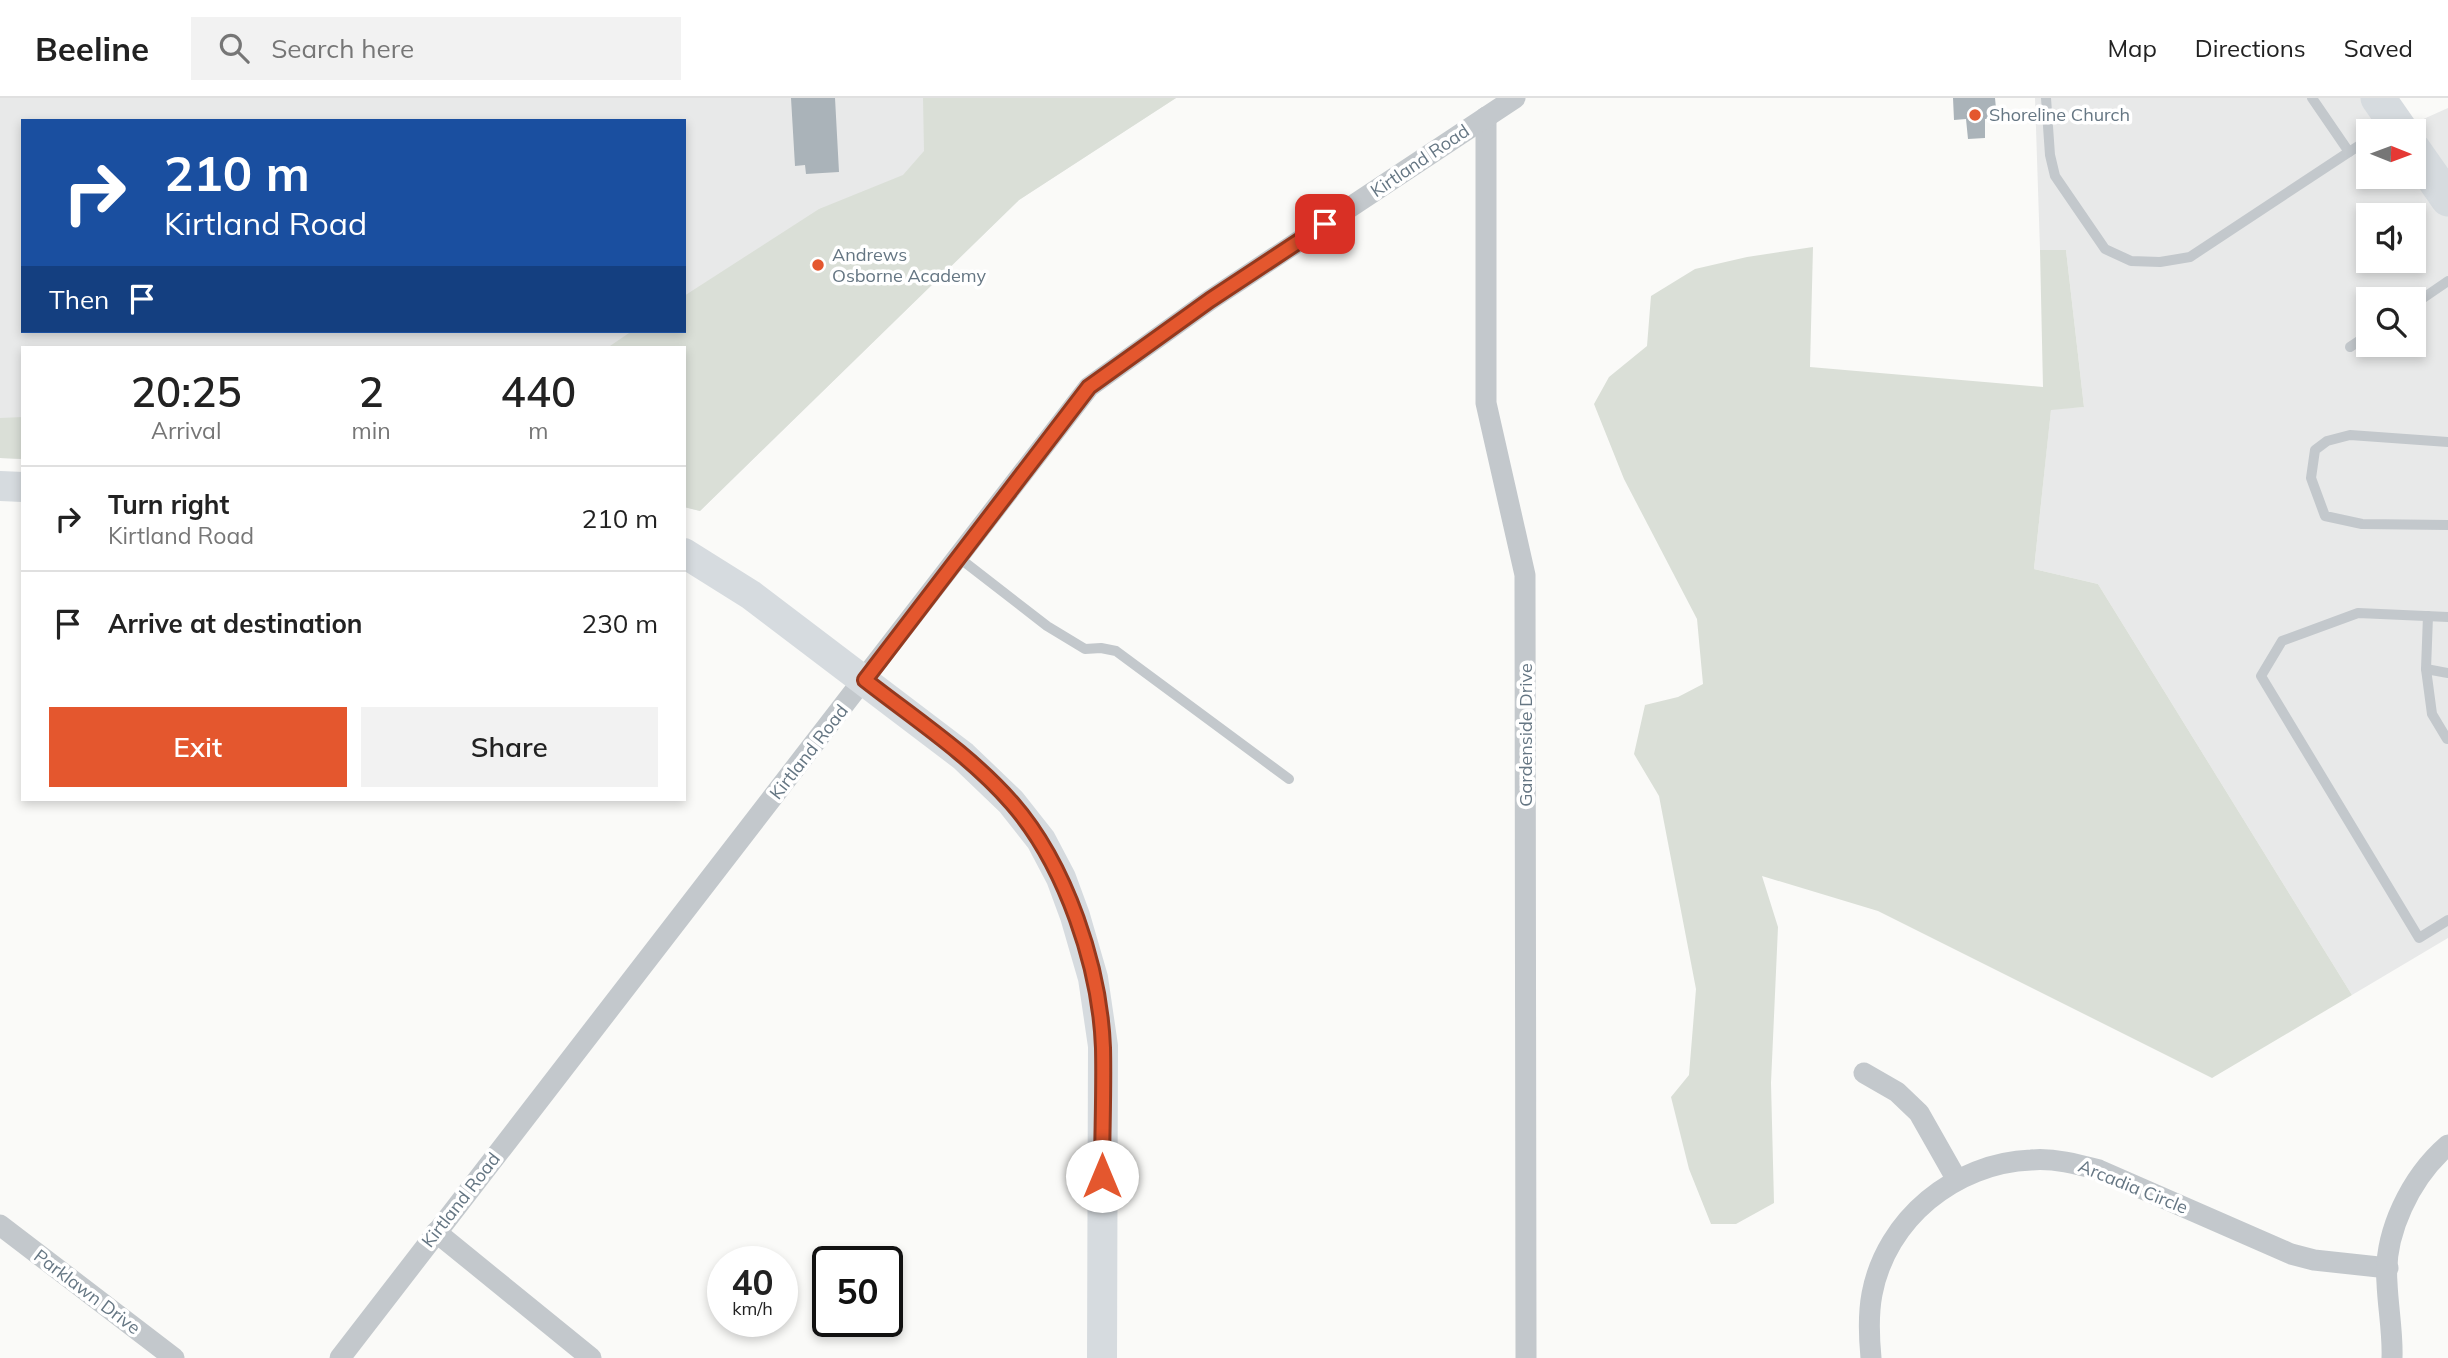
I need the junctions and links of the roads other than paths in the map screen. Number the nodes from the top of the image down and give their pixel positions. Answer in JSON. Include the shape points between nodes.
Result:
{"nodes":[{"id":1,"x":1515,"y":98,"type":"edge"},
{"id":2,"x":2046,"y":98,"type":"edge"},
{"id":3,"x":2312,"y":98,"type":"edge"},
{"id":4,"x":1486,"y":117,"type":"junction"},
{"id":5,"x":2356,"y":148,"type":"edge"},
{"id":6,"x":2349,"y":152,"type":"junction"},
{"id":7,"x":2426,"y":173,"type":"edge"},
{"id":8,"x":2448,"y":200,"type":"edge"},
{"id":9,"x":2448,"y":281,"type":"edge"},
{"id":10,"x":2426,"y":296,"type":"edge"},
{"id":11,"x":2356,"y":343,"type":"edge"},
{"id":12,"x":2350,"y":347,"type":"dead end"},
{"id":13,"x":2448,"y":442,"type":"edge"},
{"id":14,"x":0,"y":486,"type":"edge"},
{"id":15,"x":21,"y":487,"type":"edge"},
{"id":16,"x":2448,"y":525,"type":"edge"},
{"id":17,"x":686,"y":554,"type":"edge"},
{"id":18,"x":958,"y":557,"type":"junction"},
{"id":19,"x":2428,"y":616,"type":"junction"},
{"id":20,"x":2448,"y":617,"type":"edge"},
{"id":21,"x":2426,"y":670,"type":"junction"},
{"id":22,"x":2448,"y":673,"type":"edge"},
{"id":23,"x":865,"y":680,"type":"junction"},
{"id":24,"x":2447,"y":739,"type":"edge"},
{"id":25,"x":1289,"y":779,"type":"dead end"},
{"id":26,"x":2448,"y":920,"type":"edge"},
{"id":27,"x":1864,"y":1073,"type":"dead end"},
{"id":28,"x":2448,"y":1145,"type":"edge"},
{"id":29,"x":1957,"y":1180,"type":"junction"},
{"id":30,"x":0,"y":1225,"type":"edge"},
{"id":31,"x":436,"y":1232,"type":"junction"},
{"id":32,"x":2388,"y":1268,"type":"junction"},
{"id":33,"x":174,"y":1358,"type":"edge"},
{"id":34,"x":340,"y":1358,"type":"edge"},
{"id":35,"x":591,"y":1358,"type":"edge"},
{"id":36,"x":1102,"y":1358,"type":"edge"},
{"id":37,"x":1526,"y":1358,"type":"edge"},
{"id":38,"x":1871,"y":1358,"type":"edge"},
{"id":39,"x":2392,"y":1358,"type":"edge"}],
"edges":[{"from":1,"to":4,"type":"street","name":"Kirtland Road"},
{"from":2,"to":6,"type":"lane","via":[[2055,176],[2105,248],[2131,261],[2190,257]]},
{"from":3,"to":6,"type":"lane"},
{"from":4,"to":18,"type":"street","name":"Kirtland Road","via":[[1210,300],[1089,387]]},
{"from":4,"to":37,"type":"street","name":"Gardenside Drive","via":[[1486,403],[1525,575]]},
{"from":5,"to":6,"type":"lane"},
{"from":7,"to":8,"type":"main road"},
{"from":9,"to":10,"type":"lane"},
{"from":11,"to":12,"type":"lane"},
{"from":13,"to":16,"type":"lane","via":[[2350,435],[2327,441],[2315,450],[2311,478],[2325,516],[2362,524]]},
{"from":14,"to":15,"type":"main road"},
{"from":17,"to":23,"type":"main road","via":[[751,595]]},
{"from":18,"to":23,"type":"street","name":"Kirtland Road"},
{"from":18,"to":25,"type":"lane","via":[[1047,626],[1085,649],[1116,651]]},
{"from":19,"to":20,"type":"lane"},
{"from":19,"to":21,"type":"lane"},
{"from":19,"to":26,"type":"lane","via":[[2358,612],[2282,641],[2261,676],[2419,938]]},
{"from":21,"to":22,"type":"lane"},
{"from":21,"to":24,"type":"lane","via":[[2432,714]]},
{"from":23,"to":31,"type":"street","name":"Kirtland Road"},
{"from":23,"to":36,"type":"main road","via":[[963,756],[1011,802],[1041,840],[1075,916],[1093,978],[1103,1046]]},
{"from":27,"to":29,"type":"street","via":[[1897,1092],[1919,1113]]},
{"from":28,"to":32,"type":"street","via":[[2412,1188],[2394,1230]]},
{"from":29,"to":32,"type":"street","name":"Arcadia Circle","via":[[1996,1164],[2032,1159],[2067,1162],[2099,1170],[2291,1254]]},
{"from":29,"to":38,"type":"street","name":"Arcadia Circle","via":[[1931,1196],[1890,1247],[1872,1292]]},
{"from":30,"to":33,"type":"street","name":"Parklawn Drive"},
{"from":31,"to":34,"type":"street","name":"Kirtland Road"},
{"from":31,"to":35,"type":"street"},
{"from":32,"to":39,"type":"street"}]}
